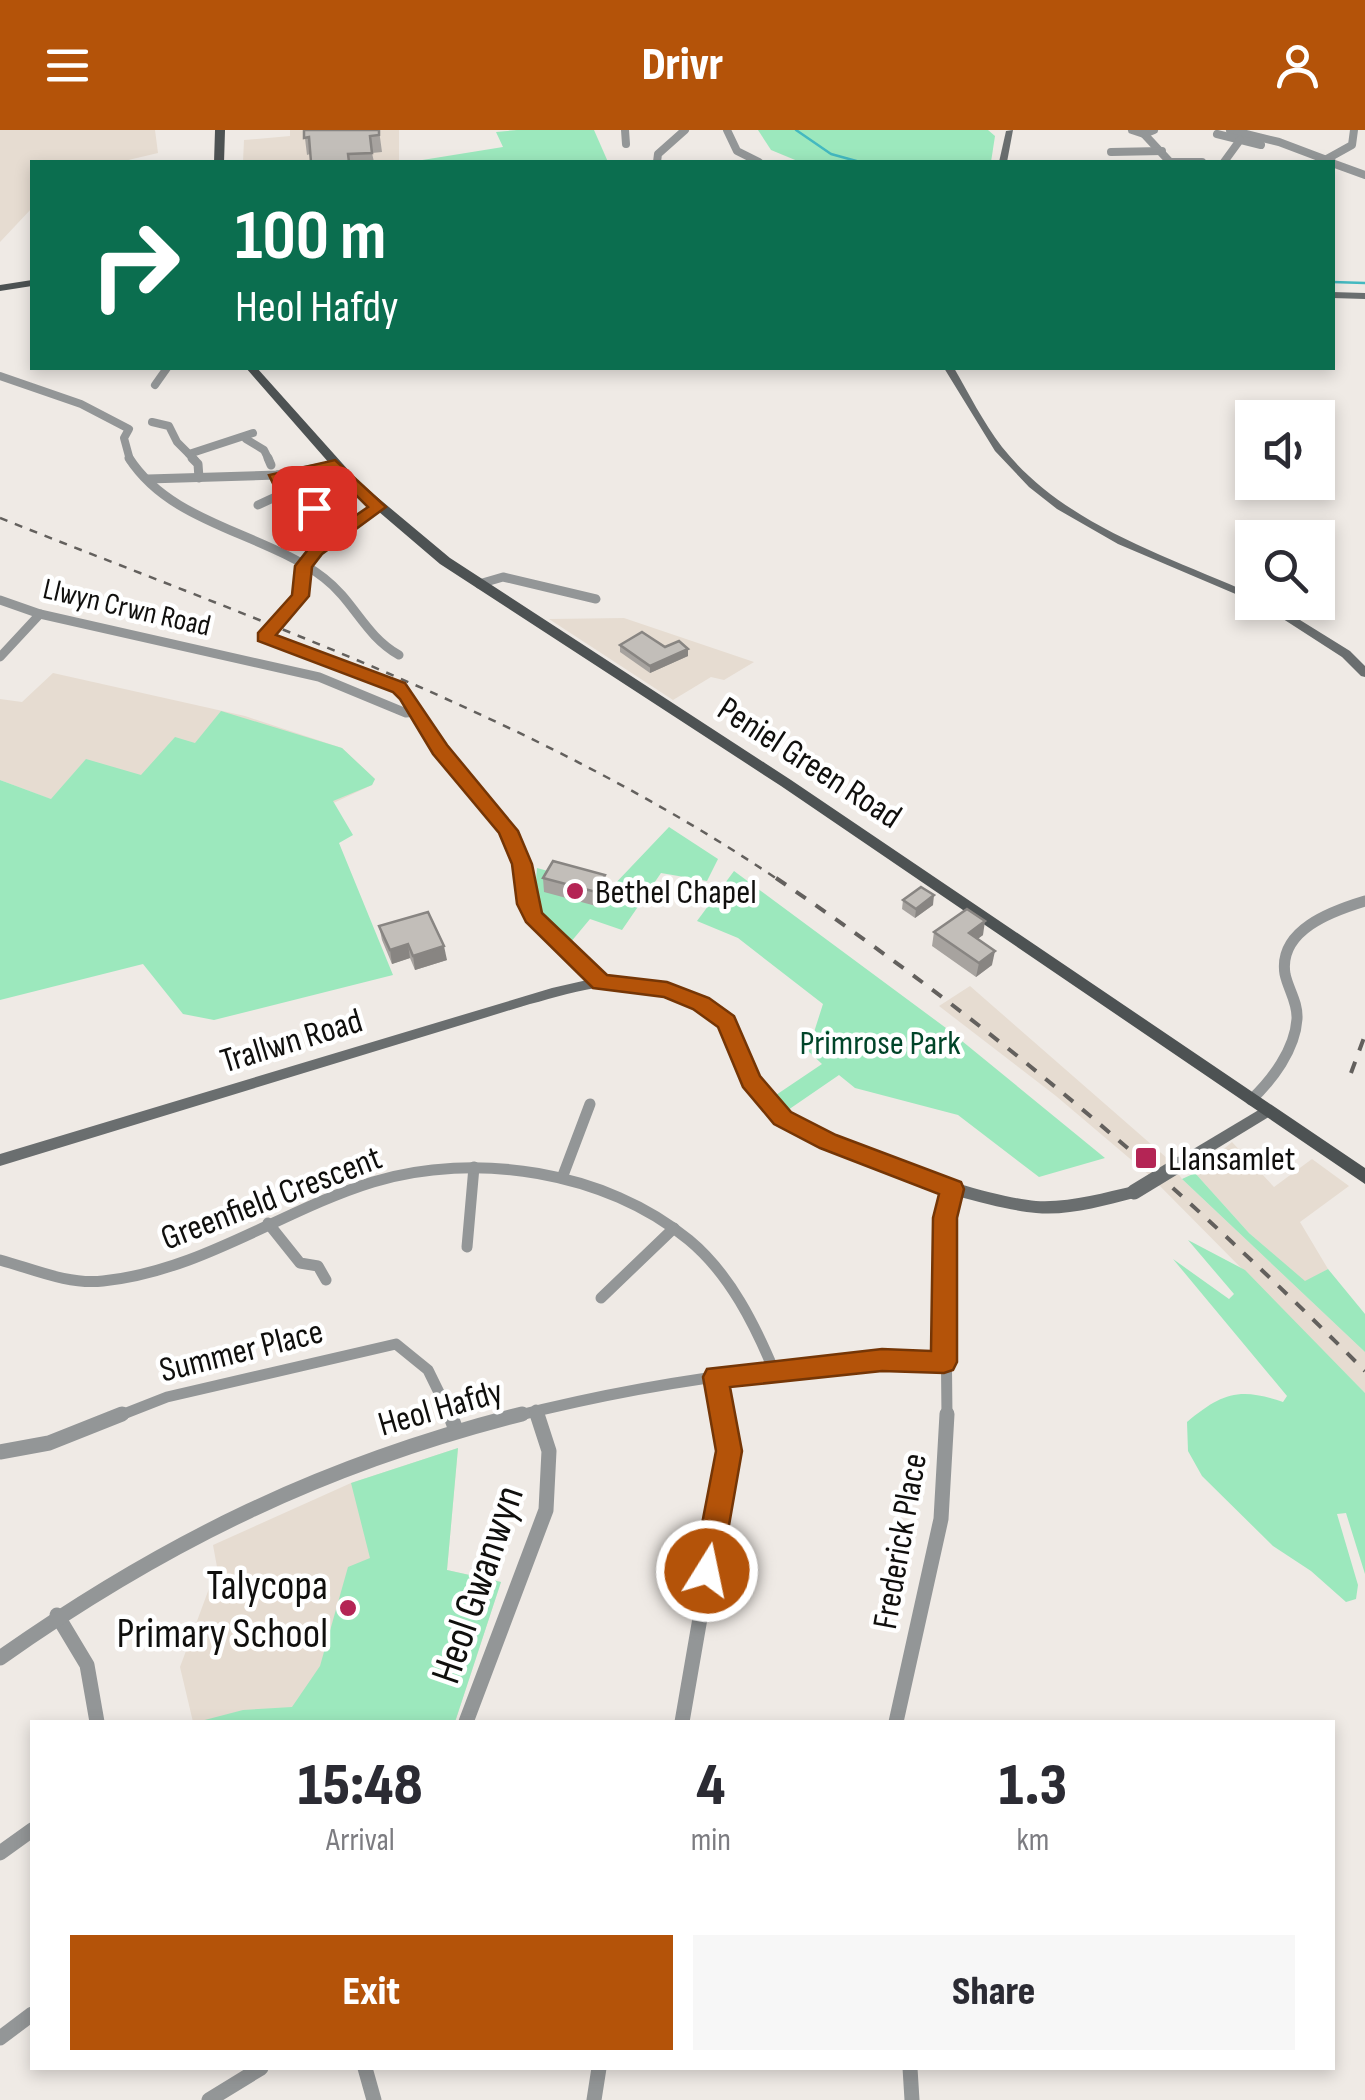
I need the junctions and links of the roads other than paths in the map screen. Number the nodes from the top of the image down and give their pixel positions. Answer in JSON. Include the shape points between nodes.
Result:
{"nodes":[{"id":1,"x":220,"y":130,"type":"edge"},
{"id":2,"x":625,"y":130,"type":"edge"},
{"id":3,"x":685,"y":130,"type":"edge"},
{"id":4,"x":727,"y":130,"type":"edge"},
{"id":5,"x":1020,"y":130,"type":"edge"},
{"id":6,"x":1132,"y":130,"type":"edge"},
{"id":7,"x":1154,"y":130,"type":"edge"},
{"id":8,"x":1230,"y":130,"type":"edge"},
{"id":9,"x":1007,"y":131,"type":"edge"},
{"id":10,"x":1144,"y":134,"type":"junction"},
{"id":11,"x":1217,"y":134,"type":"dead end"},
{"id":12,"x":1355,"y":134,"type":"edge"},
{"id":13,"x":636,"y":140,"type":"dead end"},
{"id":14,"x":1240,"y":140,"type":"junction"},
{"id":15,"x":1365,"y":140,"type":"edge"},
{"id":16,"x":1261,"y":145,"type":"dead end"},
{"id":17,"x":1162,"y":151,"type":"junction"},
{"id":18,"x":1111,"y":152,"type":"dead end"},
{"id":19,"x":219,"y":160,"type":"edge"},
{"id":20,"x":658,"y":160,"type":"edge"},
{"id":21,"x":754,"y":160,"type":"edge"},
{"id":22,"x":1003,"y":160,"type":"edge"},
{"id":23,"x":1169,"y":160,"type":"edge"},
{"id":24,"x":1225,"y":160,"type":"edge"},
{"id":25,"x":1325,"y":160,"type":"edge"},
{"id":26,"x":1333,"y":160,"type":"edge"},
{"id":27,"x":1335,"y":164,"type":"edge"},
{"id":28,"x":1365,"y":176,"type":"edge"},
{"id":29,"x":30,"y":283,"type":"edge"},
{"id":30,"x":0,"y":288,"type":"edge"},
{"id":31,"x":1335,"y":295,"type":"edge"},
{"id":32,"x":1365,"y":296,"type":"edge"},
{"id":33,"x":166,"y":370,"type":"edge"},
{"id":34,"x":252,"y":370,"type":"edge"},
{"id":35,"x":951,"y":370,"type":"edge"},
{"id":36,"x":0,"y":376,"type":"edge"},
{"id":37,"x":155,"y":385,"type":"dead end"},
{"id":38,"x":152,"y":422,"type":"dead end"},
{"id":39,"x":186,"y":424,"type":"dead end"},
{"id":40,"x":170,"y":428,"type":"junction"},
{"id":41,"x":284,"y":451,"type":"dead end"},
{"id":42,"x":190,"y":454,"type":"junction"},
{"id":43,"x":335,"y":465,"type":"junction"},
{"id":44,"x":277,"y":475,"type":"junction"},
{"id":45,"x":198,"y":478,"type":"junction"},
{"id":46,"x":148,"y":479,"type":"junction"},
{"id":47,"x":284,"y":492,"type":"junction"},
{"id":48,"x":333,"y":500,"type":"dead end"},
{"id":49,"x":258,"y":506,"type":"dead end"},
{"id":50,"x":378,"y":507,"type":"junction"},
{"id":51,"x":314,"y":508,"type":"junction"},
{"id":52,"x":323,"y":516,"type":"dead end"},
{"id":53,"x":304,"y":566,"type":"junction"},
{"id":54,"x":479,"y":584,"type":"junction"},
{"id":55,"x":1235,"y":590,"type":"edge"},
{"id":56,"x":596,"y":599,"type":"dead end"},
{"id":57,"x":0,"y":600,"type":"edge"},
{"id":58,"x":40,"y":614,"type":"junction"},
{"id":59,"x":1291,"y":620,"type":"edge"},
{"id":60,"x":399,"y":655,"type":"dead end"},
{"id":61,"x":0,"y":657,"type":"edge"},
{"id":62,"x":330,"y":663,"type":"junction"},
{"id":63,"x":1365,"y":673,"type":"edge"},
{"id":64,"x":319,"y":677,"type":"junction"},
{"id":65,"x":414,"y":712,"type":"junction"},
{"id":66,"x":1365,"y":901,"type":"edge"},
{"id":67,"x":601,"y":982,"type":"junction"},
{"id":68,"x":590,"y":1104,"type":"dead end"},
{"id":69,"x":1259,"y":1105,"type":"junction"},
{"id":70,"x":0,"y":1160,"type":"edge"},
{"id":71,"x":474,"y":1167,"type":"junction"},
{"id":72,"x":1365,"y":1176,"type":"edge"},
{"id":73,"x":562,"y":1178,"type":"junction"},
{"id":74,"x":952,"y":1189,"type":"junction"},
{"id":75,"x":268,"y":1223,"type":"junction"},
{"id":76,"x":674,"y":1228,"type":"junction"},
{"id":77,"x":466,"y":1247,"type":"dead end"},
{"id":78,"x":0,"y":1260,"type":"edge"},
{"id":79,"x":326,"y":1280,"type":"dead end"},
{"id":80,"x":602,"y":1298,"type":"dead end"},
{"id":81,"x":944,"y":1362,"type":"junction"},
{"id":82,"x":775,"y":1373,"type":"junction"},
{"id":83,"x":716,"y":1377,"type":"junction"},
{"id":84,"x":536,"y":1410,"type":"junction"},
{"id":85,"x":456,"y":1430,"type":"junction"},
{"id":86,"x":0,"y":1452,"type":"edge"},
{"id":87,"x":57,"y":1615,"type":"junction"},
{"id":88,"x":0,"y":1658,"type":"edge"},
{"id":89,"x":97,"y":1720,"type":"edge"},
{"id":90,"x":467,"y":1720,"type":"edge"},
{"id":91,"x":682,"y":1720,"type":"edge"},
{"id":92,"x":896,"y":1720,"type":"edge"},
{"id":93,"x":30,"y":1831,"type":"edge"},
{"id":94,"x":0,"y":1853,"type":"edge"},
{"id":95,"x":30,"y":2016,"type":"edge"},
{"id":96,"x":0,"y":2038,"type":"edge"},
{"id":97,"x":258,"y":2070,"type":"edge"},
{"id":98,"x":366,"y":2070,"type":"edge"},
{"id":99,"x":598,"y":2070,"type":"edge"},
{"id":100,"x":910,"y":2070,"type":"edge"},
{"id":101,"x":209,"y":2100,"type":"edge"},
{"id":102,"x":374,"y":2100,"type":"edge"},
{"id":103,"x":594,"y":2100,"type":"edge"},
{"id":104,"x":912,"y":2100,"type":"edge"}],
"edges":[{"from":1,"to":19,"type":"main road"},
{"from":2,"to":13,"type":"street","via":[[626,142]]},
{"from":3,"to":20,"type":"street"},
{"from":4,"to":21,"type":"street","via":[[736,151]]},
{"from":5,"to":9,"type":"street"},
{"from":6,"to":10,"type":"street"},
{"from":7,"to":10,"type":"street"},
{"from":8,"to":25,"type":"street"},
{"from":9,"to":22,"type":"street"},
{"from":10,"to":17,"type":"street"},
{"from":11,"to":14,"type":"street"},
{"from":12,"to":15,"type":"street"},
{"from":12,"to":26,"type":"street"},
{"from":14,"to":16,"type":"street"},
{"from":14,"to":24,"type":"street"},
{"from":17,"to":18,"type":"street"},
{"from":17,"to":23,"type":"street"},
{"from":27,"to":28,"type":"street"},
{"from":29,"to":30,"type":"main road"},
{"from":31,"to":32,"type":"street"},
{"from":33,"to":37,"type":"street"},
{"from":34,"to":43,"type":"main road","name":"Peniel Green Road"},
{"from":35,"to":55,"type":"street","via":[[986,431],[1034,487],[1089,525]]},
{"from":36,"to":46,"type":"street","via":[[130,429],[127,456]]},
{"from":38,"to":40,"type":"street"},
{"from":39,"to":40,"type":"street"},
{"from":40,"to":42,"type":"street"},
{"from":41,"to":42,"type":"street","via":[[270,460],[250,436]]},
{"from":42,"to":45,"type":"street"},
{"from":43,"to":44,"type":"street"},
{"from":43,"to":50,"type":"main road","name":"Peniel Green Road"},
{"from":44,"to":45,"type":"street"},
{"from":44,"to":47,"type":"street"},
{"from":45,"to":46,"type":"street"},
{"from":46,"to":53,"type":"street","via":[[177,506]]},
{"from":47,"to":49,"type":"street"},
{"from":47,"to":51,"type":"street"},
{"from":48,"to":51,"type":"street"},
{"from":50,"to":53,"type":"street"},
{"from":50,"to":54,"type":"main road","name":"Peniel Green Road"},
{"from":51,"to":52,"type":"street"},
{"from":53,"to":60,"type":"street","via":[[352,605],[370,638]]},
{"from":53,"to":62,"type":"street","via":[[300,596],[265,637]]},
{"from":54,"to":56,"type":"street","via":[[503,577]]},
{"from":54,"to":69,"type":"main road","name":"Peniel Green Road"},
{"from":57,"to":58,"type":"street","name":"Llwyn Crwn Road"},
{"from":58,"to":61,"type":"street"},
{"from":58,"to":64,"type":"street","name":"Llwyn Crwn Road"},
{"from":59,"to":63,"type":"street"},
{"from":62,"to":64,"type":"street"},
{"from":62,"to":65,"type":"street","via":[[399,688]]},
{"from":64,"to":65,"type":"street","name":"Llwyn Crwn Road"},
{"from":65,"to":67,"type":"street","via":[[508,831],[533,917]]},
{"from":66,"to":69,"type":"street","via":[[1316,922],[1289,946],[1283,968],[1297,1020]]},
{"from":67,"to":70,"type":"street","name":"Trallwn Road"},
{"from":67,"to":74,"type":"street","via":[[667,990],[701,1004],[726,1022],[751,1081],[782,1118]]},
{"from":68,"to":73,"type":"street"},
{"from":69,"to":72,"type":"main road","name":"Peniel Green Road"},
{"from":69,"to":74,"type":"street","bridge":true,"via":[[1134,1192],[1036,1207]]},
{"from":71,"to":73,"type":"street","name":"Greenfield Crescent"},
{"from":71,"to":75,"type":"street","name":"Greenfield Crescent","via":[[377,1181]]},
{"from":71,"to":77,"type":"street"},
{"from":73,"to":76,"type":"street","name":"Greenfield Crescent"},
{"from":74,"to":81,"type":"street","name":"Frederick Place","via":[[945,1218]]},
{"from":75,"to":78,"type":"street","name":"Greenfield Crescent","via":[[144,1276],[97,1282]]},
{"from":75,"to":79,"type":"street","via":[[300,1263],[318,1266]]},
{"from":76,"to":80,"type":"street"},
{"from":76,"to":82,"type":"street","name":"Greenfield Crescent","via":[[693,1243],[758,1332]]},
{"from":81,"to":82,"type":"street","name":"Heol Hafdy","via":[[882,1360]]},
{"from":81,"to":92,"type":"street","name":"Frederick Place","via":[[940,1519]]},
{"from":82,"to":83,"type":"street","name":"Heol Hafdy"},
{"from":83,"to":84,"type":"street","name":"Heol Hafdy"},
{"from":83,"to":91,"type":"street","via":[[729,1451]]},
{"from":84,"to":85,"type":"street","name":"Heol Hafdy"},
{"from":84,"to":90,"type":"street","name":"Heol Gwanwyn","via":[[549,1451],[546,1510]]},
{"from":85,"to":86,"type":"street","name":"Summer Place","via":[[434,1375],[396,1344],[167,1397],[49,1442]]},
{"from":85,"to":87,"type":"street","name":"Heol Hafdy","via":[[329,1473],[188,1537]]},
{"from":87,"to":88,"type":"street","name":"Heol Hafdy"},
{"from":87,"to":89,"type":"street","via":[[86,1656]]},
{"from":93,"to":94,"type":"street"},
{"from":95,"to":96,"type":"street"},
{"from":97,"to":101,"type":"street"},
{"from":98,"to":102,"type":"street"},
{"from":99,"to":103,"type":"street"},
{"from":100,"to":104,"type":"street"}]}
